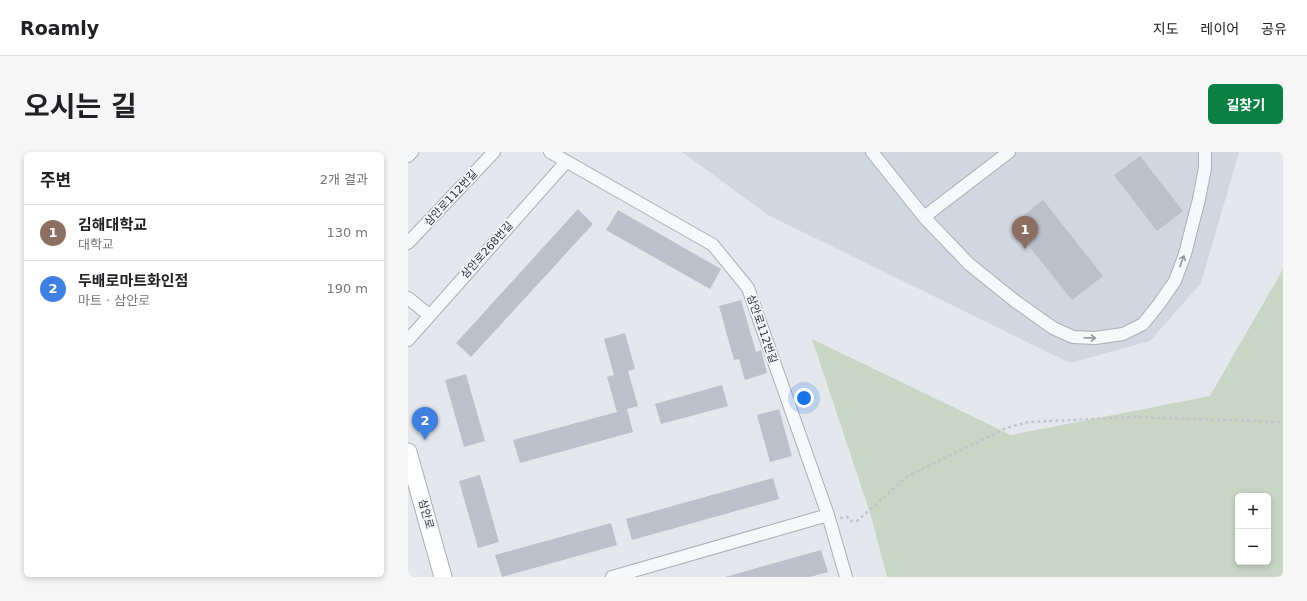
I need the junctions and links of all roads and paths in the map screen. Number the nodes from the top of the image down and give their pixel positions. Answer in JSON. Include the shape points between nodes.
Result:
{"nodes":[{"id":1,"x":412,"y":152,"type":"edge"},
{"id":2,"x":494,"y":152,"type":"edge"},
{"id":3,"x":550,"y":152,"type":"edge"},
{"id":4,"x":872,"y":152,"type":"edge"},
{"id":5,"x":1009,"y":152,"type":"edge"},
{"id":6,"x":1205,"y":152,"type":"edge"},
{"id":7,"x":408,"y":156,"type":"edge"},
{"id":8,"x":566,"y":162,"type":"junction"},
{"id":9,"x":924,"y":217,"type":"junction"},
{"id":10,"x":408,"y":243,"type":"edge"},
{"id":11,"x":408,"y":298,"type":"edge"},
{"id":12,"x":429,"y":315,"type":"junction"},
{"id":13,"x":408,"y":340,"type":"edge"},
{"id":14,"x":1283,"y":422,"type":"edge"},
{"id":15,"x":408,"y":452,"type":"edge"},
{"id":16,"x":828,"y":517,"type":"junction"},
{"id":17,"x":443,"y":577,"type":"edge"},
{"id":18,"x":612,"y":577,"type":"edge"},
{"id":19,"x":846,"y":577,"type":"edge"}],
"edges":[{"from":1,"to":7,"type":"street"},
{"from":2,"to":10,"type":"street","name":"삼안로112번길"},
{"from":3,"to":8,"type":"street","name":"삼안로112번길"},
{"from":4,"to":9,"type":"street"},
{"from":5,"to":9,"type":"street"},
{"from":9,"to":6,"type":"street","one_way":true,"via":[[969,264],[1053,328],[1072,337],[1095,338],[1122,334],[1143,324],[1175,281],[1185,254],[1199,199],[1206,168]]},
{"from":8,"to":12,"type":"street","name":"삼안로268번길"},
{"from":8,"to":16,"type":"street","name":"삼안로112번길","via":[[713,245],[748,288]]},
{"from":11,"to":12,"type":"street"},
{"from":12,"to":13,"type":"street","name":"삼안로268번길"},
{"from":14,"to":16,"type":"path","via":[[1135,417],[1028,422],[1006,428],[908,476],[857,521],[851,521],[847,517]]},
{"from":15,"to":17,"type":"main road","name":"삼안로"},
{"from":16,"to":18,"type":"street"},
{"from":16,"to":19,"type":"street","name":"삼안로112번길"}]}
